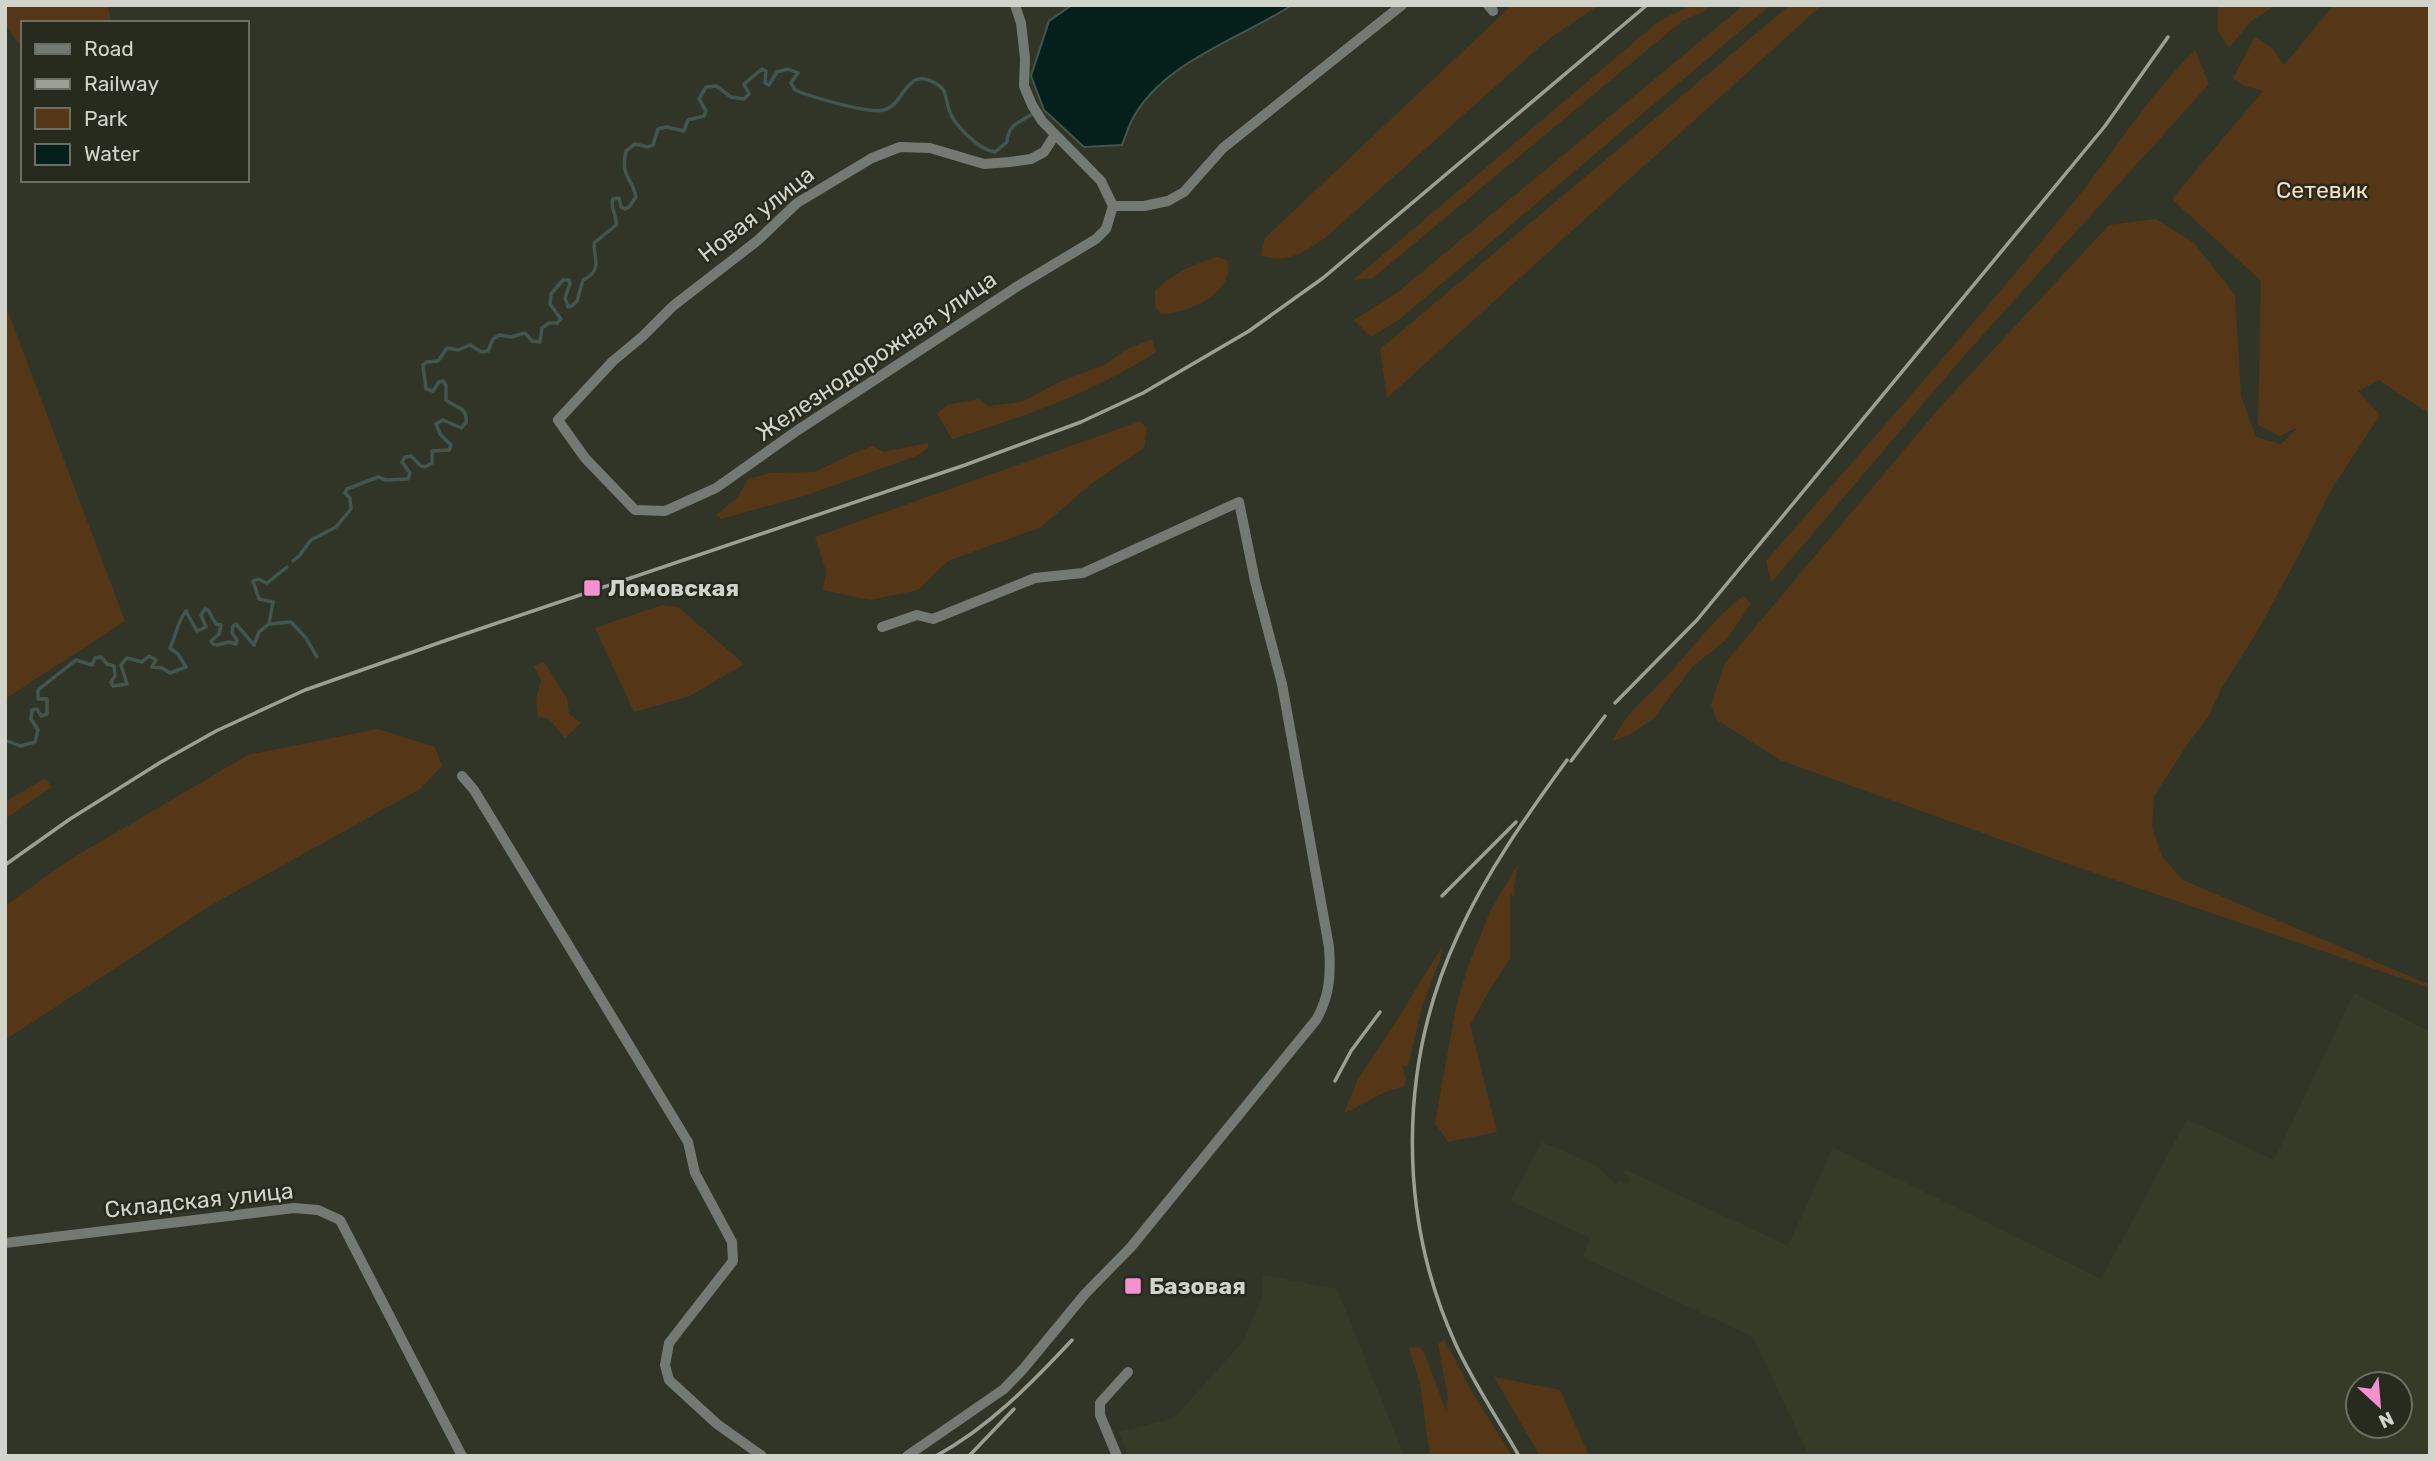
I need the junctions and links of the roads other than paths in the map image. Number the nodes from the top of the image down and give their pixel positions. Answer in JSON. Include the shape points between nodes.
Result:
{"nodes":[{"id":1,"x":1015,"y":5,"type":"edge"},
{"id":2,"x":1402,"y":5,"type":"edge"},
{"id":3,"x":1055,"y":135,"type":"junction"},
{"id":4,"x":1113,"y":206,"type":"junction"},
{"id":5,"x":665,"y":511,"type":"joint"},
{"id":6,"x":882,"y":627,"type":"dead end"},
{"id":7,"x":462,"y":776,"type":"dead end"},
{"id":8,"x":5,"y":1243,"type":"edge"},
{"id":9,"x":1128,"y":1372,"type":"dead end"},
{"id":10,"x":463,"y":1456,"type":"edge"},
{"id":11,"x":762,"y":1456,"type":"edge"},
{"id":12,"x":906,"y":1456,"type":"edge"},
{"id":13,"x":1117,"y":1456,"type":"edge"}],
"edges":[{"from":1,"to":3,"type":"street","via":[[1025,58],[1024,86]]},
{"from":2,"to":4,"type":"street","via":[[1223,148],[1184,192],[1156,204]]},
{"from":3,"to":4,"type":"street","via":[[1101,181]]},
{"from":3,"to":5,"type":"street","name":"Новая улица","via":[[1044,152],[1010,162],[984,164],[930,148],[900,147],[872,158],[797,203],[613,361],[558,419],[585,458],[635,510]]},
{"from":4,"to":5,"type":"street","name":"Железнодорожная улица","via":[[1106,229],[1096,239],[716,488]]},
{"from":6,"to":12,"type":"street","via":[[917,615],[933,619],[1035,578],[1083,573],[1239,502],[1282,684],[1329,947],[1328,996],[1316,1020],[1132,1247],[1004,1389]]},
{"from":7,"to":11,"type":"street","via":[[688,1142],[695,1173],[732,1242],[733,1261],[669,1343],[665,1365],[669,1380],[717,1424]]},
{"from":8,"to":10,"type":"street","name":"Складская улица","via":[[294,1208],[318,1210],[340,1220]]},
{"from":9,"to":13,"type":"street","via":[[1100,1403],[1100,1415]]}]}
